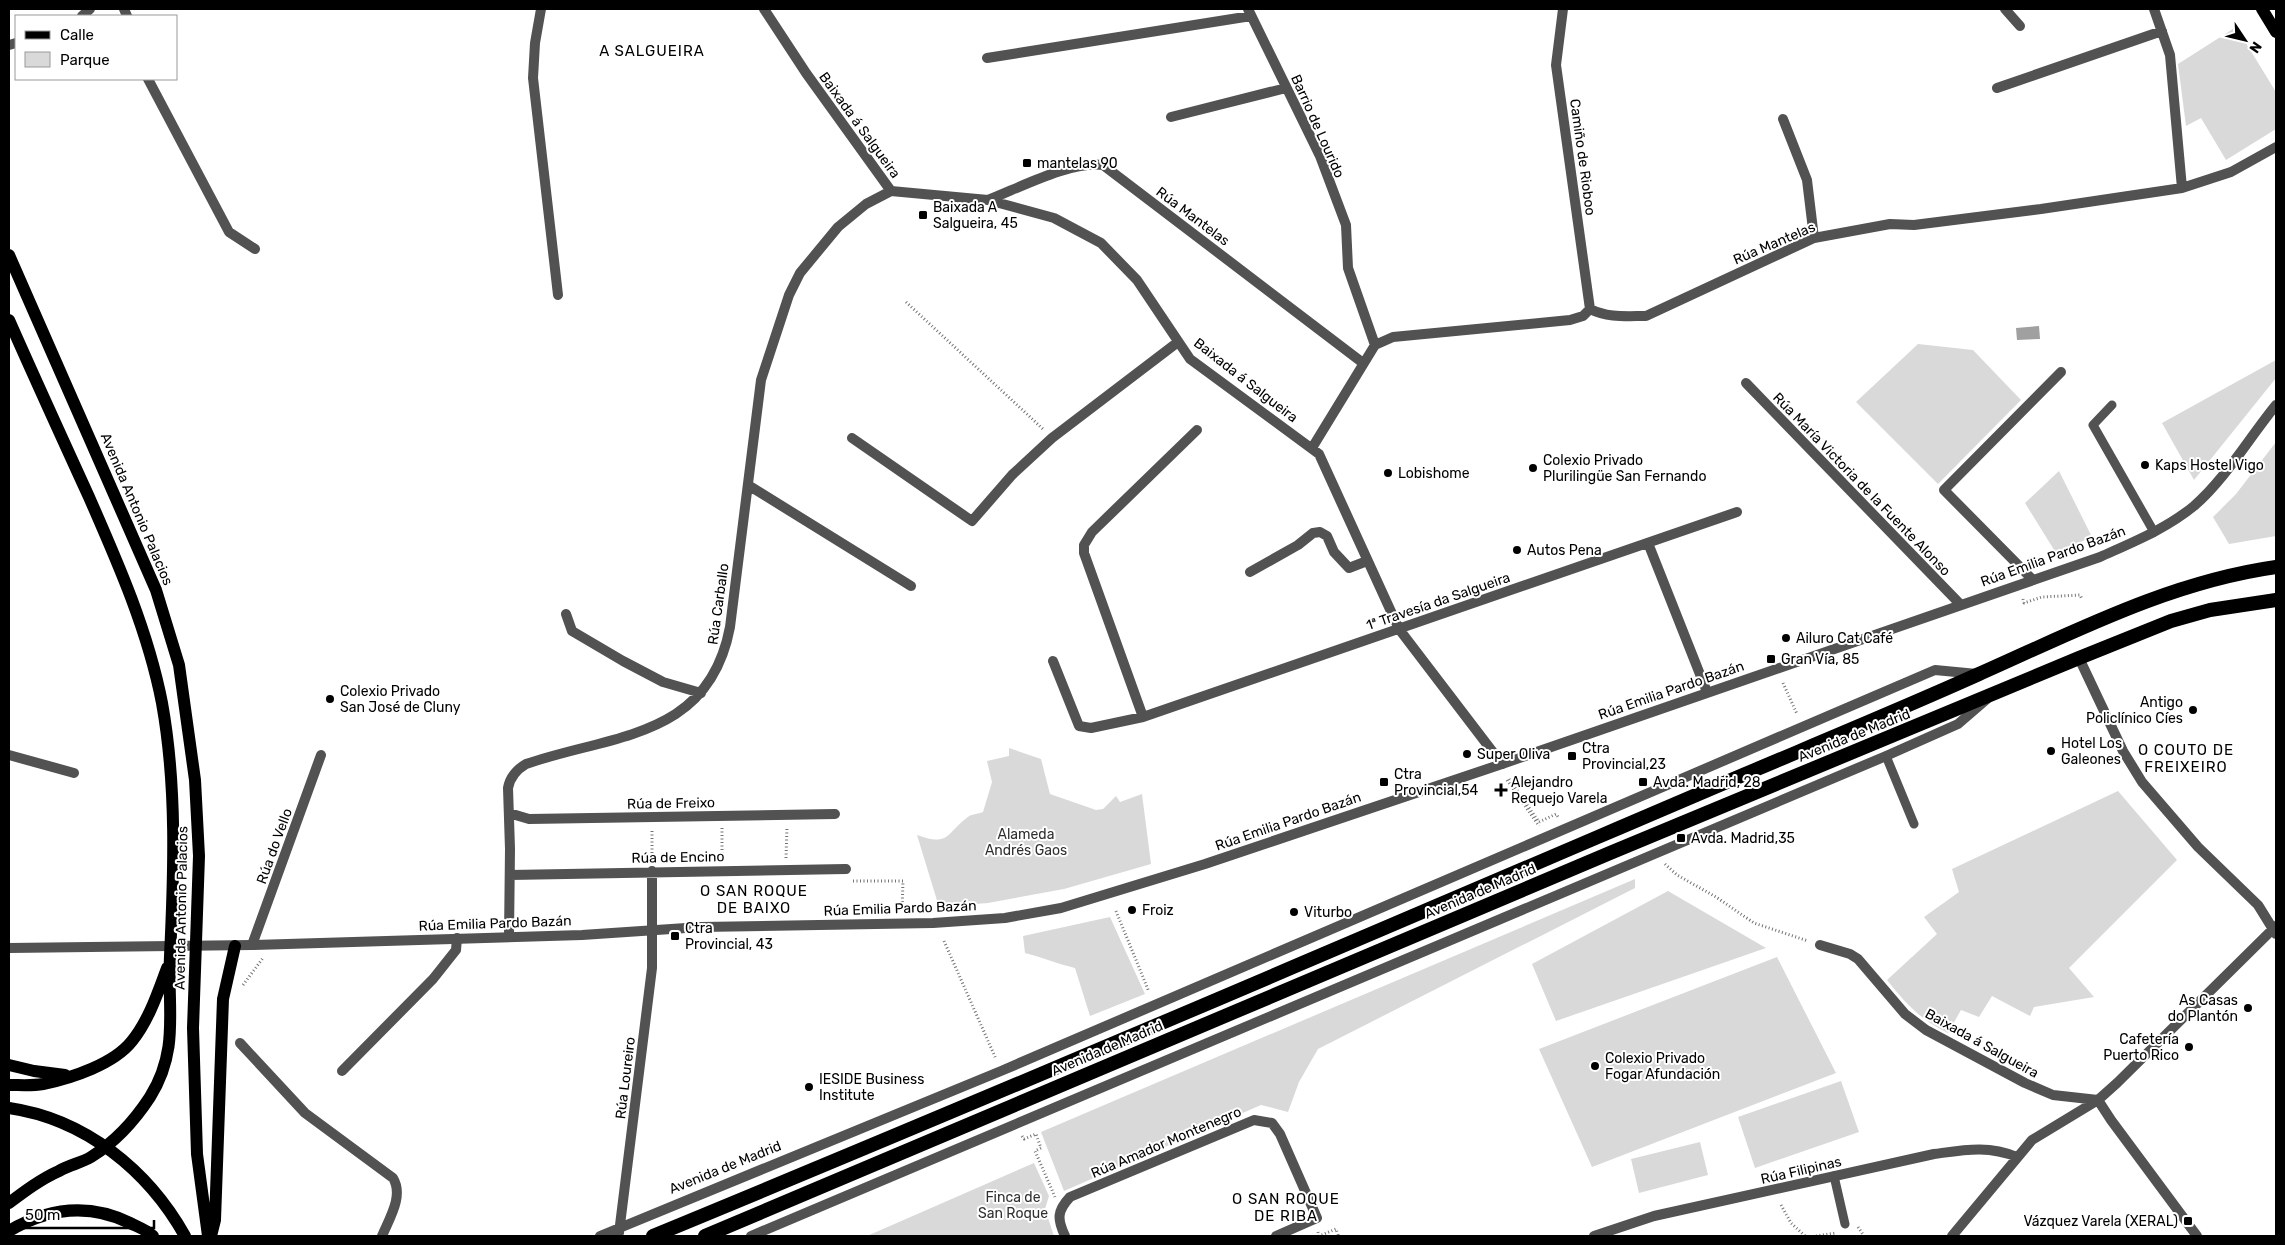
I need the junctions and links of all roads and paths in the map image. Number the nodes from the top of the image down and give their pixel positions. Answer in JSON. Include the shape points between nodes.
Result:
{"nodes":[{"id":1,"x":541,"y":9,"type":"edge"},
{"id":2,"x":764,"y":9,"type":"edge"},
{"id":3,"x":1563,"y":9,"type":"edge"},
{"id":4,"x":2005,"y":9,"type":"edge"},
{"id":5,"x":2154,"y":9,"type":"edge"},
{"id":6,"x":2262,"y":9,"type":"edge"},
{"id":7,"x":1250,"y":13,"type":"edge"},
{"id":8,"x":2020,"y":26,"type":"dead end"},
{"id":9,"x":2162,"y":32,"type":"junction"},
{"id":10,"x":2276,"y":32,"type":"edge"},
{"id":11,"x":987,"y":58,"type":"dead end"},
{"id":12,"x":149,"y":80,"type":"edge"},
{"id":13,"x":1286,"y":88,"type":"junction"},
{"id":14,"x":1998,"y":88,"type":"dead end"},
{"id":15,"x":1171,"y":117,"type":"dead end"},
{"id":16,"x":1783,"y":119,"type":"dead end"},
{"id":17,"x":2276,"y":146,"type":"edge"},
{"id":18,"x":2182,"y":188,"type":"junction"},
{"id":19,"x":891,"y":191,"type":"junction"},
{"id":20,"x":988,"y":200,"type":"junction"},
{"id":21,"x":1814,"y":238,"type":"junction"},
{"id":22,"x":255,"y":249,"type":"dead end"},
{"id":23,"x":9,"y":255,"type":"edge"},
{"id":24,"x":558,"y":295,"type":"dead end"},
{"id":25,"x":906,"y":302,"type":"dead end"},
{"id":26,"x":1590,"y":309,"type":"junction"},
{"id":27,"x":9,"y":320,"type":"edge"},
{"id":28,"x":1178,"y":342,"type":"junction"},
{"id":29,"x":1375,"y":345,"type":"junction"},
{"id":30,"x":1363,"y":363,"type":"junction"},
{"id":31,"x":2061,"y":372,"type":"dead end"},
{"id":32,"x":1746,"y":383,"type":"dead end"},
{"id":33,"x":2112,"y":405,"type":"dead end"},
{"id":34,"x":2276,"y":406,"type":"edge"},
{"id":35,"x":1197,"y":430,"type":"dead end"},
{"id":36,"x":852,"y":438,"type":"dead end"},
{"id":37,"x":1052,"y":438,"type":"junction"},
{"id":38,"x":1312,"y":448,"type":"junction"},
{"id":39,"x":748,"y":485,"type":"junction"},
{"id":40,"x":1737,"y":512,"type":"dead end"},
{"id":41,"x":2154,"y":532,"type":"junction"},
{"id":42,"x":1648,"y":543,"type":"junction"},
{"id":43,"x":1367,"y":561,"type":"junction"},
{"id":44,"x":2276,"y":567,"type":"edge"},
{"id":45,"x":1250,"y":572,"type":"dead end"},
{"id":46,"x":2033,"y":580,"type":"junction"},
{"id":47,"x":911,"y":586,"type":"dead end"},
{"id":48,"x":2022,"y":599,"type":"dead end"},
{"id":49,"x":2082,"y":600,"type":"dead end"},
{"id":50,"x":2276,"y":600,"type":"edge"},
{"id":51,"x":1960,"y":604,"type":"junction"},
{"id":52,"x":566,"y":614,"type":"dead end"},
{"id":53,"x":1399,"y":629,"type":"junction"},
{"id":54,"x":2079,"y":658,"type":"junction"},
{"id":55,"x":1053,"y":660,"type":"dead end"},
{"id":56,"x":1978,"y":674,"type":"junction"},
{"id":57,"x":1782,"y":683,"type":"dead end"},
{"id":58,"x":1706,"y":692,"type":"junction"},
{"id":59,"x":701,"y":693,"type":"junction"},
{"id":60,"x":1990,"y":696,"type":"junction"},
{"id":61,"x":1145,"y":717,"type":"junction"},
{"id":62,"x":1799,"y":718,"type":"dead end"},
{"id":63,"x":9,"y":755,"type":"edge"},
{"id":64,"x":321,"y":755,"type":"dead end"},
{"id":65,"x":1886,"y":756,"type":"junction"},
{"id":66,"x":1502,"y":764,"type":"junction"},
{"id":67,"x":74,"y":774,"type":"dead end"},
{"id":68,"x":509,"y":814,"type":"junction"},
{"id":69,"x":835,"y":814,"type":"dead end"},
{"id":70,"x":1558,"y":818,"type":"dead end"},
{"id":71,"x":1914,"y":824,"type":"dead end"},
{"id":72,"x":787,"y":826,"type":"dead end"},
{"id":73,"x":1539,"y":826,"type":"dead end"},
{"id":74,"x":722,"y":827,"type":"dead end"},
{"id":75,"x":652,"y":829,"type":"dead end"},
{"id":76,"x":786,"y":858,"type":"dead end"},
{"id":77,"x":722,"y":859,"type":"dead end"},
{"id":78,"x":1664,"y":864,"type":"dead end"},
{"id":79,"x":652,"y":866,"type":"junction"},
{"id":80,"x":846,"y":869,"type":"dead end"},
{"id":81,"x":510,"y":875,"type":"junction"},
{"id":82,"x":851,"y":881,"type":"dead end"},
{"id":83,"x":1116,"y":911,"type":"dead end"},
{"id":84,"x":902,"y":914,"type":"dead end"},
{"id":85,"x":652,"y":930,"type":"junction"},
{"id":86,"x":2275,"y":930,"type":"edge"},
{"id":87,"x":509,"y":936,"type":"junction"},
{"id":88,"x":457,"y":938,"type":"junction"},
{"id":89,"x":944,"y":941,"type":"dead end"},
{"id":90,"x":1820,"y":945,"type":"joint"},
{"id":91,"x":235,"y":946,"type":"junction"},
{"id":92,"x":252,"y":946,"type":"junction"},
{"id":93,"x":9,"y":948,"type":"edge"},
{"id":94,"x":263,"y":958,"type":"dead end"},
{"id":95,"x":169,"y":963,"type":"junction"},
{"id":96,"x":240,"y":990,"type":"dead end"},
{"id":97,"x":1150,"y":995,"type":"dead end"},
{"id":98,"x":240,"y":1044,"type":"dead end"},
{"id":99,"x":997,"y":1062,"type":"dead end"},
{"id":100,"x":9,"y":1065,"type":"edge"},
{"id":101,"x":342,"y":1071,"type":"dead end"},
{"id":102,"x":70,"y":1075,"type":"junction"},
{"id":103,"x":9,"y":1085,"type":"edge"},
{"id":104,"x":2098,"y":1100,"type":"junction"},
{"id":105,"x":9,"y":1108,"type":"edge"},
{"id":106,"x":1024,"y":1139,"type":"dead end"},
{"id":107,"x":2017,"y":1157,"type":"junction"},
{"id":108,"x":1834,"y":1176,"type":"junction"},
{"id":109,"x":1053,"y":1194,"type":"dead end"},
{"id":110,"x":9,"y":1203,"type":"edge"},
{"id":111,"x":1781,"y":1205,"type":"dead end"},
{"id":112,"x":1845,"y":1224,"type":"dead end"},
{"id":113,"x":9,"y":1231,"type":"edge"},
{"id":114,"x":619,"y":1232,"type":"edge"},
{"id":115,"x":1318,"y":1234,"type":"dead end"},
{"id":116,"x":153,"y":1236,"type":"edge"},
{"id":117,"x":185,"y":1236,"type":"edge"},
{"id":118,"x":210,"y":1236,"type":"edge"},
{"id":119,"x":382,"y":1236,"type":"edge"},
{"id":120,"x":600,"y":1236,"type":"edge"},
{"id":121,"x":653,"y":1236,"type":"edge"},
{"id":122,"x":704,"y":1236,"type":"edge"},
{"id":123,"x":751,"y":1236,"type":"edge"},
{"id":124,"x":1065,"y":1236,"type":"edge"},
{"id":125,"x":1276,"y":1236,"type":"edge"},
{"id":126,"x":1336,"y":1236,"type":"edge"},
{"id":127,"x":1594,"y":1236,"type":"edge"},
{"id":128,"x":1805,"y":1236,"type":"edge"},
{"id":129,"x":1952,"y":1236,"type":"edge"},
{"id":130,"x":2197,"y":1236,"type":"edge"}],
"edges":[{"from":1,"to":24,"type":"street","via":[[533,78]]},
{"from":2,"to":19,"type":"street","name":"Baixada á Salgueira"},
{"from":3,"to":26,"type":"street","name":"Camiño de Rioboo","via":[[1556,64]]},
{"from":4,"to":8,"type":"street"},
{"from":5,"to":9,"type":"street"},
{"from":6,"to":10,"type":"main road"},
{"from":7,"to":11,"type":"street"},
{"from":7,"to":13,"type":"street","name":"Barrio de Lourido"},
{"from":9,"to":14,"type":"street"},
{"from":9,"to":18,"type":"street","via":[[2170,54]]},
{"from":12,"to":22,"type":"street","via":[[229,232]]},
{"from":13,"to":15,"type":"street"},
{"from":13,"to":29,"type":"street","name":"Barrio de Lourido","via":[[1320,156],[1346,225],[1348,268]]},
{"from":16,"to":21,"type":"street","via":[[1807,180]]},
{"from":17,"to":18,"type":"street","name":"Rúa Mantelas","via":[[2231,172]]},
{"from":18,"to":21,"type":"street","name":"Rúa Mantelas","via":[[1914,225],[1890,224]]},
{"from":19,"to":20,"type":"street","name":"Baixada á Salgueira"},
{"from":19,"to":39,"type":"street","name":"Rúa Carballo","via":[[866,204],[838,228],[811,258],[789,294],[761,380]]},
{"from":20,"to":28,"type":"street","name":"Baixada á Salgueira","via":[[1054,218],[1101,243],[1137,280]]},
{"from":20,"to":30,"type":"street","name":"Rúa Mantelas","via":[[1068,168],[1091,162],[1103,164]]},
{"from":21,"to":26,"type":"street","name":"Rúa Mantelas","via":[[1646,316],[1616,316]]},
{"from":23,"to":118,"type":"main road","name":"Avenida Antonio Palacios","via":[[156,590],[179,665],[186,701],[197,818],[199,856],[193,1028],[198,1154]]},
{"from":25,"to":37,"type":"path"},
{"from":26,"to":29,"type":"street","via":[[1583,316],[1570,320],[1393,337]]},
{"from":27,"to":95,"type":"main road","name":"Avenida Antonio Palacios","via":[[110,546],[142,627],[162,702],[170,763],[174,854]]},
{"from":28,"to":37,"type":"street"},
{"from":28,"to":38,"type":"street","name":"Baixada á Salgueira","via":[[1190,359]]},
{"from":29,"to":30,"type":"street"},
{"from":30,"to":38,"type":"street"},
{"from":31,"to":46,"type":"street","via":[[1944,490]]},
{"from":32,"to":51,"type":"street","name":"Rúa María Victoria de la Fuente Alonso"},
{"from":33,"to":41,"type":"lane","via":[[2093,425]]},
{"from":34,"to":41,"type":"street","name":"Rúa Emilia Pardo Bazán","via":[[2213,487],[2193,506]]},
{"from":35,"to":61,"type":"street","via":[[1092,532],[1084,545],[1084,553]]},
{"from":36,"to":37,"type":"street","via":[[972,522],[1012,475]]},
{"from":38,"to":43,"type":"street","name":"Baixada á Salgueira","via":[[1324,462]]},
{"from":39,"to":47,"type":"street"},
{"from":39,"to":59,"type":"street","name":"Rúa Carballo","via":[[726,647],[716,673]]},
{"from":40,"to":42,"type":"street","name":"1ª Travesía da Salgueira"},
{"from":41,"to":46,"type":"street","name":"Rúa Emilia Pardo Bazán","via":[[2100,557]]},
{"from":42,"to":53,"type":"street","name":"1ª Travesía da Salgueira"},
{"from":42,"to":58,"type":"street"},
{"from":43,"to":45,"type":"street","via":[[1349,568],[1320,532],[1312,533],[1298,545]]},
{"from":43,"to":53,"type":"street","name":"Baixada á Salgueira"},
{"from":44,"to":56,"type":"highway","name":"Avenida de Madrid","via":[[2240,572],[2162,594]]},
{"from":46,"to":51,"type":"street","name":"Rúa Emilia Pardo Bazán"},
{"from":48,"to":49,"type":"path","via":[[2024,603],[2042,597],[2080,595]]},
{"from":50,"to":54,"type":"highway","name":"Avenida de Madrid","via":[[2210,610],[2179,619]]},
{"from":51,"to":58,"type":"street","name":"Rúa Emilia Pardo Bazán"},
{"from":52,"to":59,"type":"street","via":[[572,631],[664,682]]},
{"from":53,"to":61,"type":"street","name":"1ª Travesía da Salgueira"},
{"from":53,"to":66,"type":"street","name":"Baixada á Salgueira"},
{"from":54,"to":60,"type":"highway","name":"Avenida de Madrid"},
{"from":54,"to":86,"type":"street","via":[[2123,751],[2142,782],[2198,848],[2258,905]]},
{"from":55,"to":61,"type":"street","name":"1ª Travesía da Salgueira","via":[[1079,726],[1091,728]]},
{"from":56,"to":114,"type":"street","name":"Avenida de Madrid","via":[[1935,670]]},
{"from":56,"to":121,"type":"highway","name":"Avenida de Madrid"},
{"from":57,"to":62,"type":"path"},
{"from":58,"to":66,"type":"street","name":"Rúa Emilia Pardo Bazán"},
{"from":59,"to":68,"type":"street","name":"Rúa Carballo","via":[[676,714],[636,734],[526,764],[510,780]]},
{"from":60,"to":65,"type":"street","via":[[1958,724]]},
{"from":60,"to":122,"type":"highway","name":"Avenida de Madrid"},
{"from":63,"to":67,"type":"street"},
{"from":64,"to":92,"type":"street","name":"Rúa do Vello"},
{"from":65,"to":71,"type":"lane"},
{"from":65,"to":123,"type":"street"},
{"from":66,"to":85,"type":"street","name":"Rúa Emilia Pardo Bazán","via":[[1204,864],[1061,908],[1005,918],[934,923]]},
{"from":68,"to":69,"type":"street","name":"Rúa de Freixo","via":[[528,820]]},
{"from":68,"to":81,"type":"street","name":"Rúa Carballo"},
{"from":70,"to":73,"type":"path","via":[[1556,814],[1539,822],[1508,779]]},
{"from":72,"to":76,"type":"path"},
{"from":74,"to":77,"type":"path"},
{"from":75,"to":79,"type":"path"},
{"from":78,"to":90,"type":"path","via":[[1676,875],[1754,923]]},
{"from":79,"to":80,"type":"street","name":"Rúa de Encino"},
{"from":79,"to":81,"type":"street","name":"Rúa de Encino"},
{"from":79,"to":85,"type":"street","name":"Rúa Loureiro"},
{"from":81,"to":87,"type":"street","name":"Rúa Carballo"},
{"from":82,"to":84,"type":"path","via":[[903,881]]},
{"from":83,"to":97,"type":"path"},
{"from":85,"to":87,"type":"street","name":"Rúa Emilia Pardo Bazán"},
{"from":85,"to":114,"type":"street","name":"Rúa Loureiro","via":[[652,968]]},
{"from":86,"to":104,"type":"street"},
{"from":87,"to":88,"type":"street","name":"Rúa Emilia Pardo Bazán"},
{"from":88,"to":92,"type":"street","name":"Rúa Emilia Pardo Bazán"},
{"from":88,"to":101,"type":"street","via":[[456,950],[433,979]]},
{"from":89,"to":99,"type":"path"},
{"from":90,"to":104,"type":"street","name":"Baixada á Salgueira","via":[[1850,954],[1858,960],[1905,1014],[1926,1030],[2053,1095]]},
{"from":91,"to":92,"type":"street","name":"Rúa Emilia Pardo Bazán"},
{"from":91,"to":93,"type":"street","name":"Rúa Emilia Pardo Bazán"},
{"from":91,"to":118,"type":"main road","via":[[223,999],[215,1220]]},
{"from":94,"to":96,"type":"path"},
{"from":95,"to":102,"type":"main road","via":[[152,1007],[132,1041],[114,1058]]},
{"from":95,"to":110,"type":"main road","via":[[172,1033],[163,1069],[151,1095],[118,1136],[90,1157],[33,1185]]},
{"from":98,"to":119,"type":"street","via":[[305,1113],[393,1178],[398,1186],[397,1196]]},
{"from":100,"to":102,"type":"main road"},
{"from":102,"to":103,"type":"main road","via":[[43,1084]]},
{"from":104,"to":107,"type":"street","via":[[2032,1140]]},
{"from":104,"to":130,"type":"street"},
{"from":105,"to":117,"type":"main road","via":[[54,1119],[97,1140],[144,1179],[172,1213]]},
{"from":106,"to":109,"type":"path","via":[[1036,1134],[1042,1148],[1035,1151]]},
{"from":107,"to":108,"type":"street","name":"Rúa Filipinas","via":[[2001,1150],[1977,1148]]},
{"from":107,"to":129,"type":"street"},
{"from":108,"to":112,"type":"lane"},
{"from":108,"to":127,"type":"street","name":"Rúa Filipinas","via":[[1654,1216]]},
{"from":111,"to":128,"type":"path","via":[[1791,1223]]},
{"from":113,"to":116,"type":"main road","via":[[53,1212],[77,1210],[110,1214]]},
{"from":114,"to":120,"type":"street","name":"Avenida de Madrid"},
{"from":115,"to":126,"type":"path","via":[[1336,1229]]},
{"from":124,"to":125,"type":"street","name":"Rúa Amador Montenegro","via":[[1058,1221],[1060,1208],[1070,1197],[1254,1120],[1272,1123],[1280,1134],[1317,1218]]}]}
